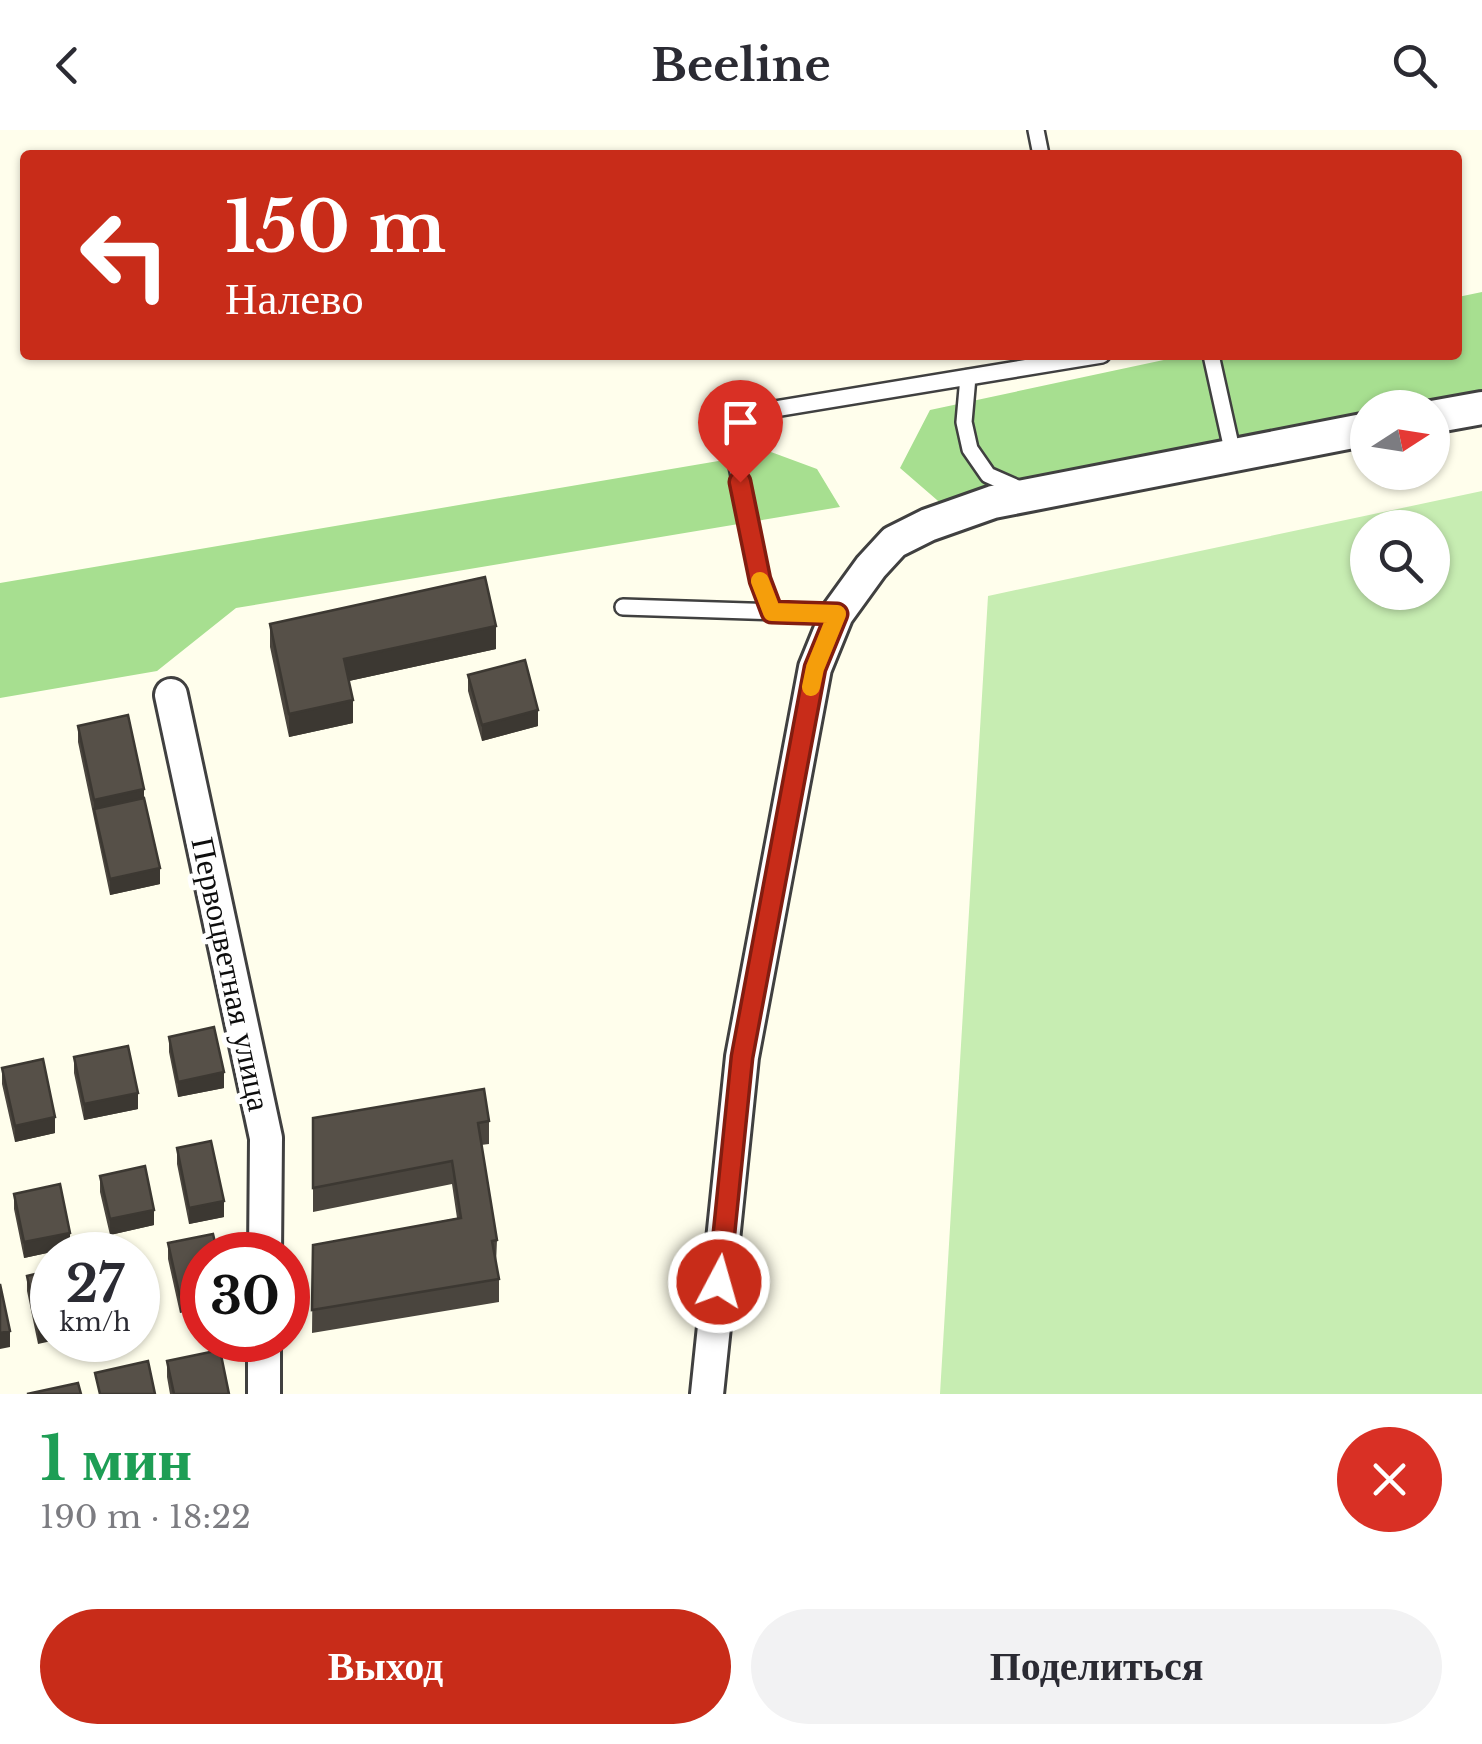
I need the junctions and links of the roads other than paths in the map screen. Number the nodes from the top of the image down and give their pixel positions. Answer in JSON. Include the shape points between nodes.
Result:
{"nodes":[{"id":1,"x":1064,"y":360,"type":"edge"},
{"id":2,"x":1212,"y":360,"type":"edge"},
{"id":3,"x":968,"y":378,"type":"junction"},
{"id":4,"x":1482,"y":408,"type":"edge"},
{"id":5,"x":1450,"y":414,"type":"edge"},
{"id":6,"x":1350,"y":432,"type":"edge"},
{"id":7,"x":1234,"y":454,"type":"junction"},
{"id":8,"x":1031,"y":494,"type":"junction"},
{"id":9,"x":623,"y":607,"type":"dead end"},
{"id":10,"x":772,"y":612,"type":"junction"},
{"id":11,"x":837,"y":614,"type":"junction"},
{"id":12,"x":171,"y":695,"type":"dead end"},
{"id":13,"x":265,"y":1232,"type":"edge"},
{"id":14,"x":264,"y":1362,"type":"edge"},
{"id":15,"x":264,"y":1394,"type":"edge"},
{"id":16,"x":707,"y":1394,"type":"edge"}],
"edges":[{"from":1,"to":3,"type":"lane"},
{"from":2,"to":7,"type":"lane"},
{"from":3,"to":8,"type":"lane","via":[[964,422],[970,449],[988,475]]},
{"from":3,"to":10,"type":"lane","via":[[727,417]]},
{"from":4,"to":5,"type":"street"},
{"from":6,"to":7,"type":"street"},
{"from":7,"to":8,"type":"street"},
{"from":8,"to":11,"type":"street","via":[[992,502],[894,542]]},
{"from":9,"to":10,"type":"lane"},
{"from":10,"to":11,"type":"lane"},
{"from":11,"to":16,"type":"street","via":[[815,668],[742,1057]]},
{"from":12,"to":13,"type":"street","name":"Первоцветная улица","via":[[266,1138]]},
{"from":14,"to":15,"type":"street"}]}
